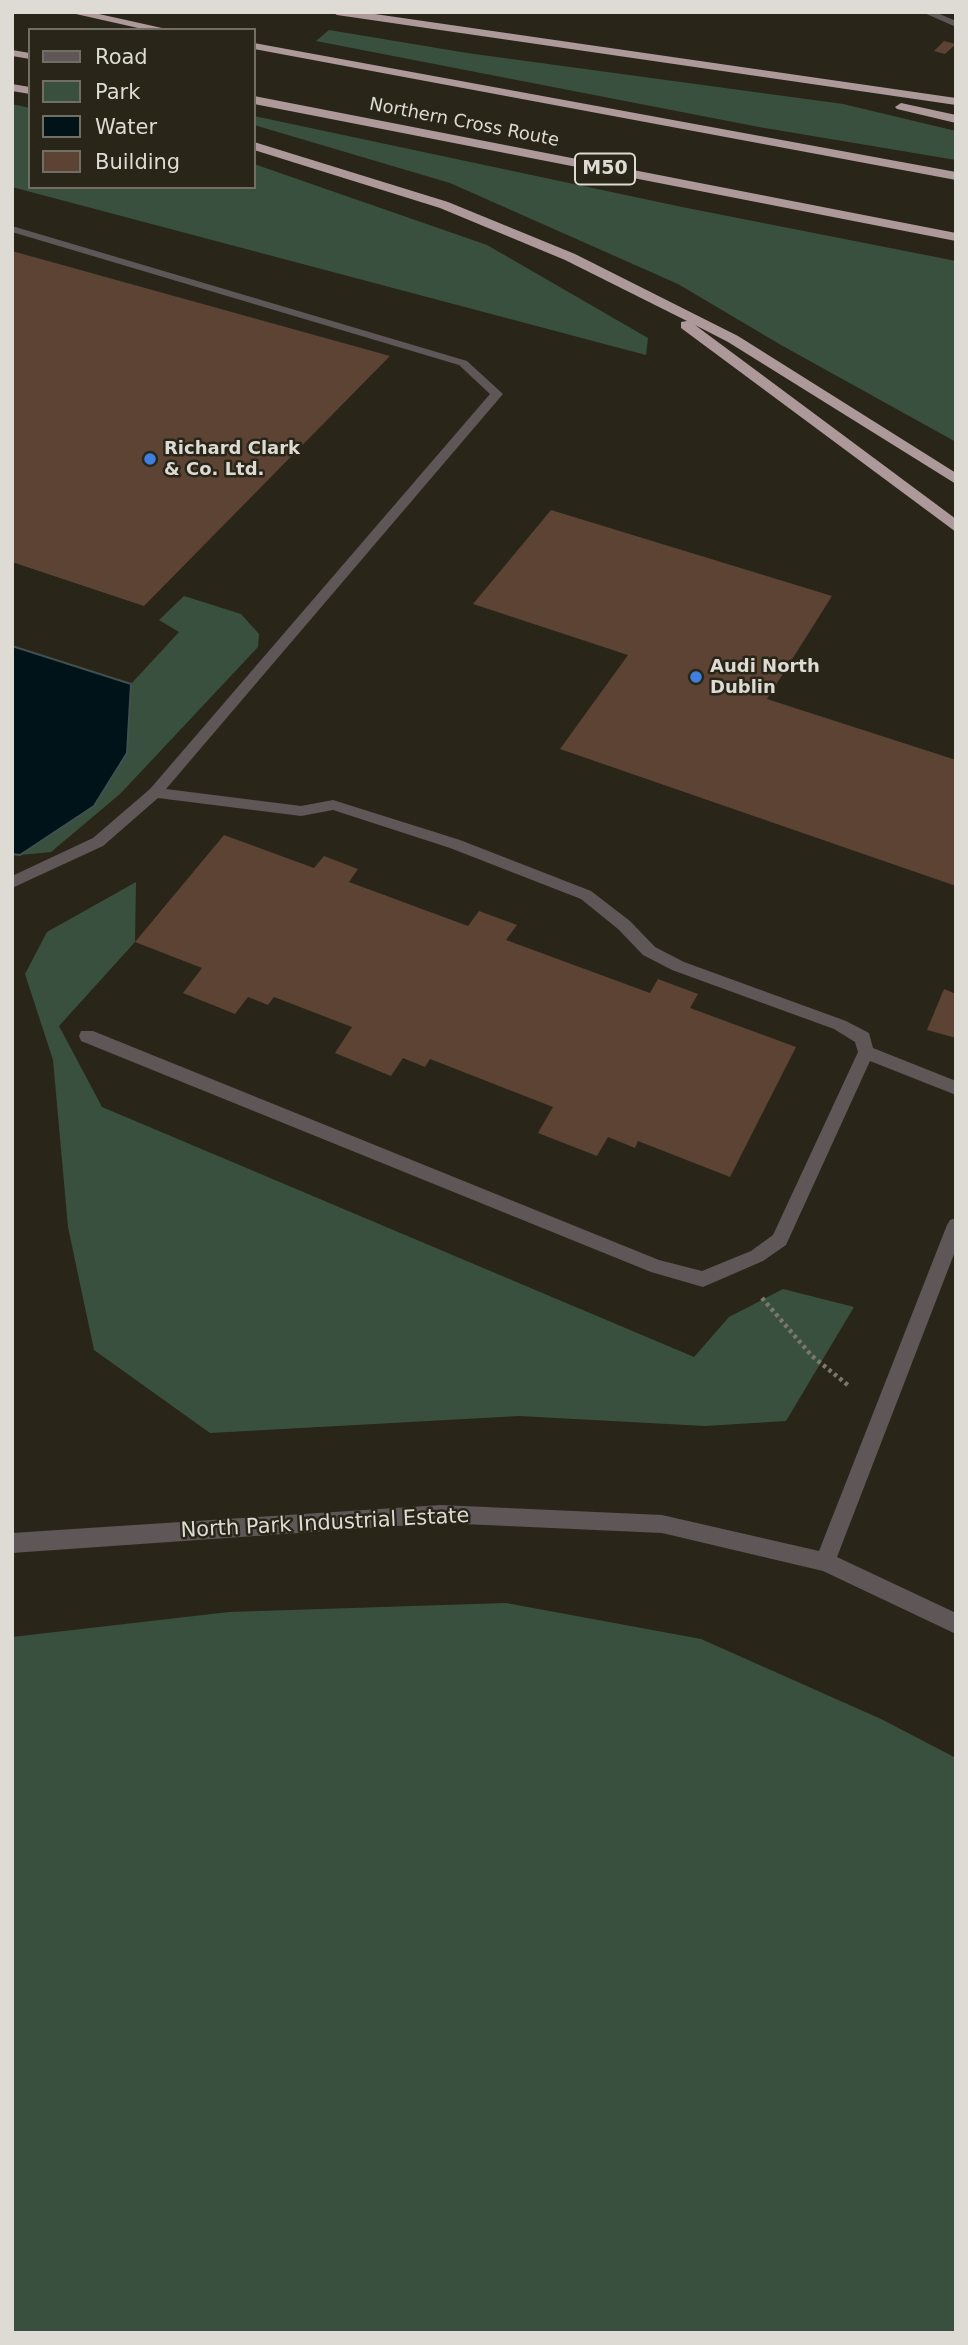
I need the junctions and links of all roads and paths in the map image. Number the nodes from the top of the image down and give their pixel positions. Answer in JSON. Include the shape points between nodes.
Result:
{"nodes":[{"id":1,"x":72,"y":12,"type":"edge"},
{"id":2,"x":337,"y":12,"type":"edge"},
{"id":3,"x":926,"y":12,"type":"edge"},
{"id":4,"x":956,"y":24,"type":"edge"},
{"id":5,"x":156,"y":28,"type":"edge"},
{"id":6,"x":256,"y":46,"type":"edge"},
{"id":7,"x":631,"y":56,"type":"junction"},
{"id":8,"x":256,"y":100,"type":"edge"},
{"id":9,"x":956,"y":102,"type":"edge"},
{"id":10,"x":956,"y":119,"type":"edge"},
{"id":11,"x":256,"y":147,"type":"edge"},
{"id":12,"x":956,"y":176,"type":"edge"},
{"id":13,"x":12,"y":229,"type":"edge"},
{"id":14,"x":956,"y":237,"type":"edge"},
{"id":15,"x":654,"y":300,"type":"junction"},
{"id":16,"x":956,"y":480,"type":"edge"},
{"id":17,"x":956,"y":527,"type":"edge"},
{"id":18,"x":155,"y":793,"type":"junction"},
{"id":19,"x":12,"y":883,"type":"edge"},
{"id":20,"x":87,"y":1036,"type":"dead end"},
{"id":21,"x":866,"y":1052,"type":"junction"},
{"id":22,"x":956,"y":1088,"type":"edge"},
{"id":23,"x":956,"y":1225,"type":"edge"},
{"id":24,"x":734,"y":1266,"type":"junction"},
{"id":25,"x":883,"y":1414,"type":"junction"},
{"id":26,"x":12,"y":1543,"type":"edge"},
{"id":27,"x":825,"y":1562,"type":"junction"},
{"id":28,"x":956,"y":1623,"type":"edge"}],
"edges":[{"from":1,"to":5,"type":"highway"},
{"from":2,"to":7,"type":"highway"},
{"from":3,"to":4,"type":"street"},
{"from":6,"to":12,"type":"highway","name":"Northern Cross Route"},
{"from":7,"to":9,"type":"highway"},
{"from":7,"to":10,"type":"highway"},
{"from":8,"to":14,"type":"highway","name":"Northern Cross Route","number":"M50"},
{"from":11,"to":15,"type":"highway","via":[[444,205],[570,257]]},
{"from":13,"to":18,"type":"street","via":[[463,363],[497,394]]},
{"from":15,"to":16,"type":"highway","via":[[733,339]]},
{"from":15,"to":17,"type":"highway"},
{"from":18,"to":19,"type":"street","via":[[98,842]]},
{"from":18,"to":21,"type":"street","via":[[301,811],[333,805],[455,844],[586,895],[649,951],[678,966],[840,1025],[863,1038]]},
{"from":20,"to":24,"type":"street","via":[[657,1267],[703,1279]]},
{"from":21,"to":22,"type":"street"},
{"from":21,"to":24,"type":"street","via":[[780,1240]]},
{"from":23,"to":25,"type":"street"},
{"from":24,"to":25,"type":"path","via":[[812,1356]]},
{"from":25,"to":27,"type":"street"},
{"from":26,"to":27,"type":"street","name":"North Park Industrial Estate","via":[[441,1514],[662,1524]]},
{"from":27,"to":28,"type":"street","name":"North Park Industrial Estate"}]}
